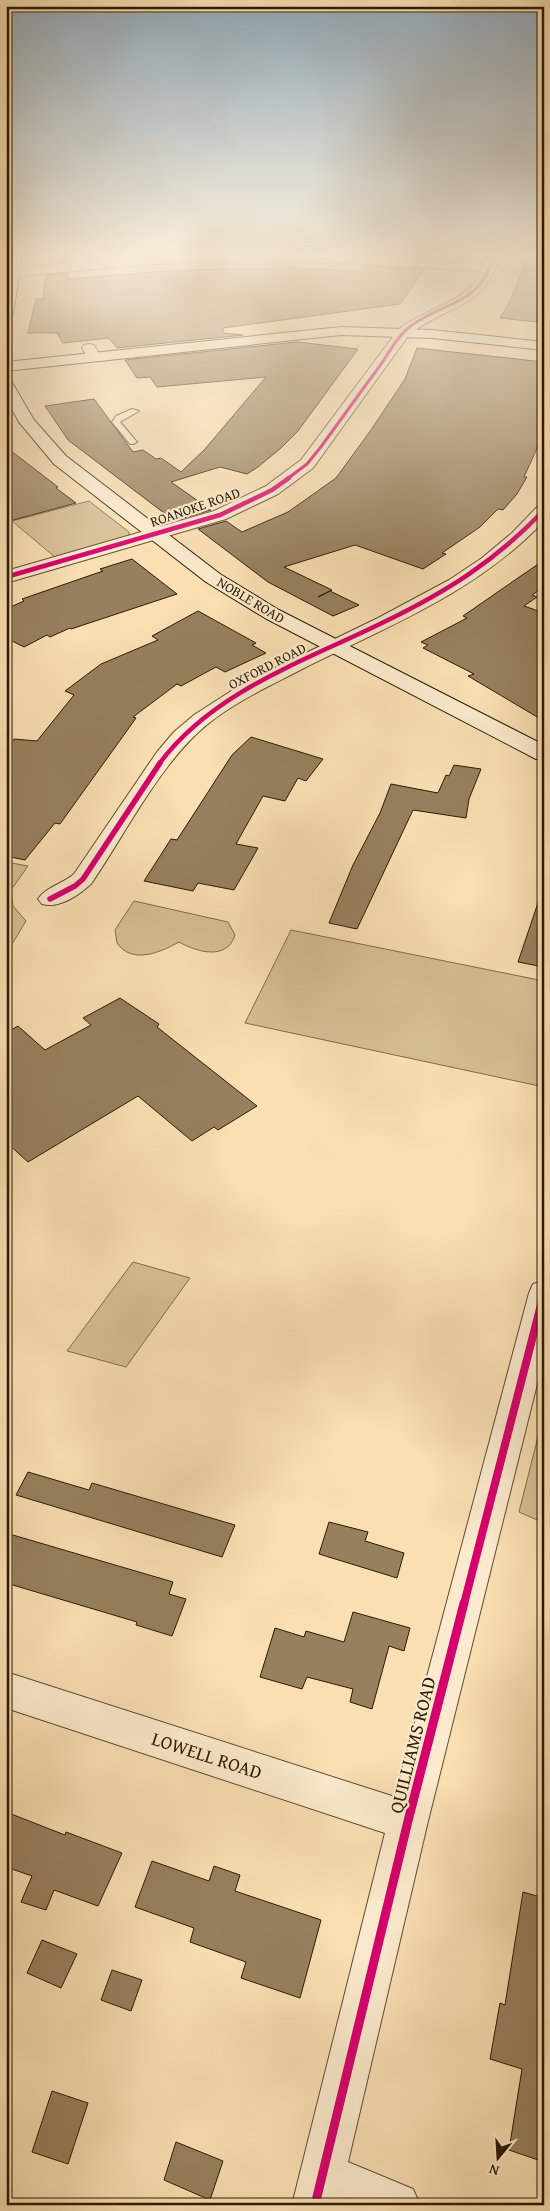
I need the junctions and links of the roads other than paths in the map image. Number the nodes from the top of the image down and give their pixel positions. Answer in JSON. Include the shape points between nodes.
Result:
{"nodes":[{"id":1,"x":53,"y":359,"type":"edge"},
{"id":2,"x":386,"y":359,"type":"edge"},
{"id":3,"x":6,"y":367,"type":"edge"},
{"id":4,"x":9,"y":394,"type":"edge"},
{"id":5,"x":135,"y":411,"type":"dead end"},
{"id":6,"x":133,"y":442,"type":"dead end"},
{"id":7,"x":544,"y":510,"type":"edge"},
{"id":8,"x":156,"y":534,"type":"junction"},
{"id":9,"x":6,"y":577,"type":"edge"},
{"id":10,"x":334,"y":646,"type":"junction"},
{"id":11,"x":544,"y":754,"type":"edge"},
{"id":12,"x":50,"y":899,"type":"dead end"},
{"id":13,"x":544,"y":1293,"type":"edge"},
{"id":14,"x":6,"y":1690,"type":"edge"},
{"id":15,"x":408,"y":1821,"type":"junction"},
{"id":16,"x":318,"y":2190,"type":"edge"},
{"id":17,"x":397,"y":2205,"type":"edge"}],
"edges":[{"from":1,"to":3,"type":"street"},
{"from":2,"to":8,"type":"street","name":"ROANOKE ROAD","via":[[320,448],[295,474],[266,494],[231,510]]},
{"from":4,"to":8,"type":"street","name":"NOBLE ROAD","via":[[36,434],[60,460]]},
{"from":5,"to":6,"type":"lane","via":[[116,422]]},
{"from":7,"to":10,"type":"street","name":"OXFORD ROAD","via":[[511,544],[466,576],[415,606]]},
{"from":8,"to":9,"type":"street","name":"ROANOKE ROAD"},
{"from":8,"to":10,"type":"street","name":"NOBLE ROAD","via":[[234,592]]},
{"from":10,"to":11,"type":"street","name":"NOBLE ROAD"},
{"from":10,"to":12,"type":"street","name":"OXFORD ROAD","via":[[231,698],[192,726],[161,762],[83,879]]},
{"from":13,"to":15,"type":"street","name":"QUILLIAMS ROAD"},
{"from":14,"to":15,"type":"street","name":"LOWELL ROAD"},
{"from":15,"to":16,"type":"street","name":"QUILLIAMS ROAD"},
{"from":16,"to":17,"type":"street"}]}
